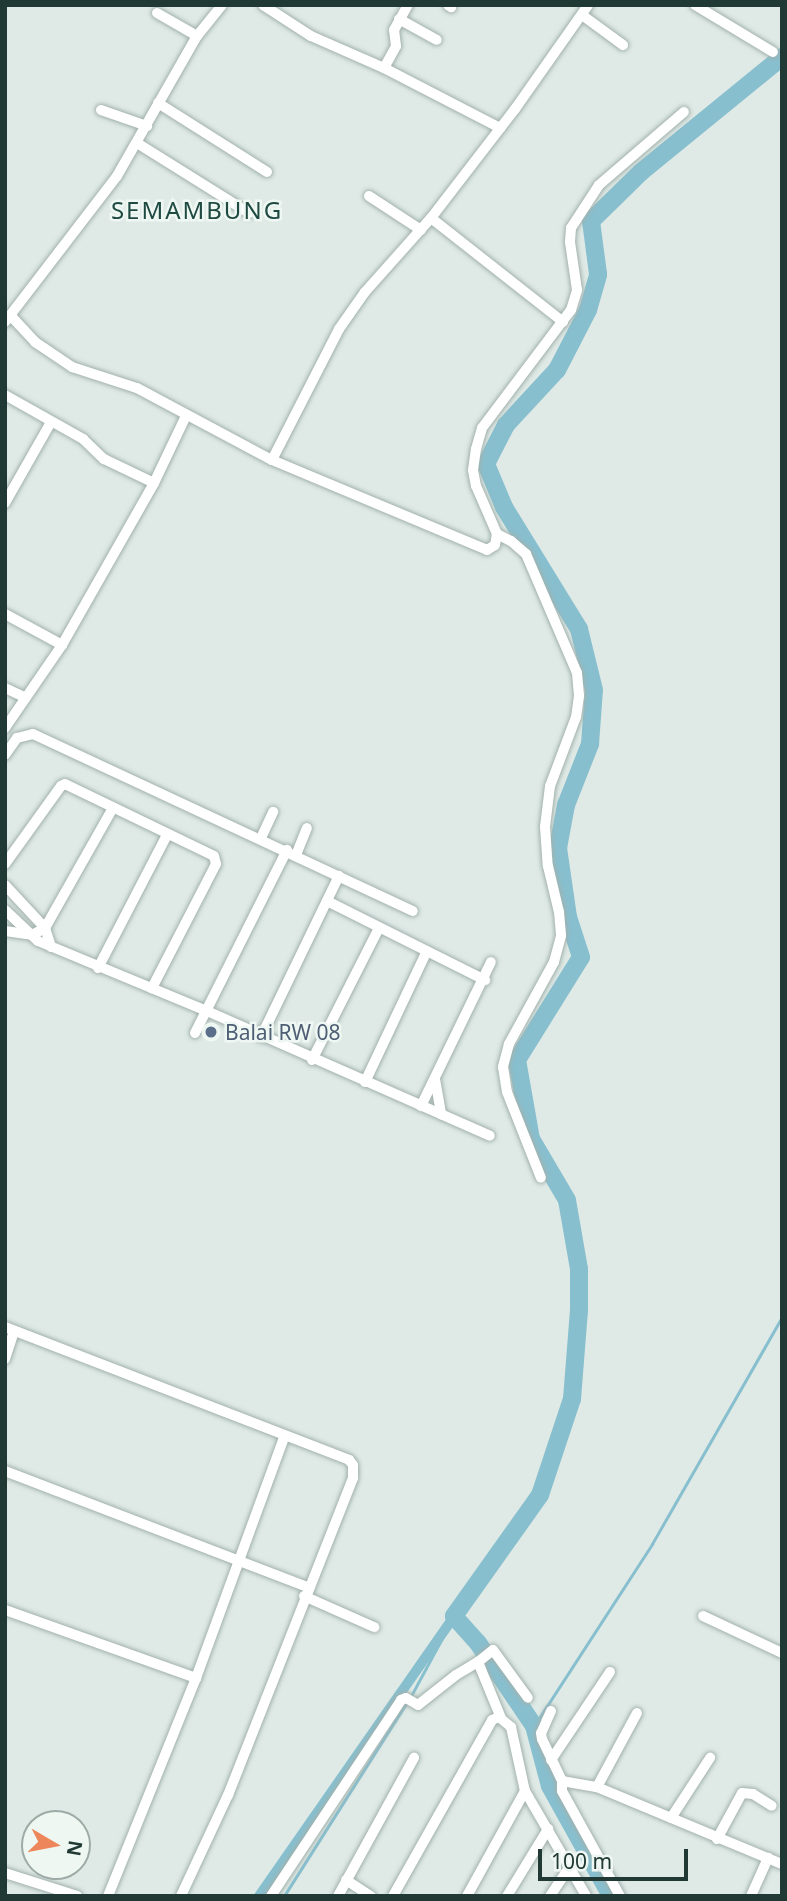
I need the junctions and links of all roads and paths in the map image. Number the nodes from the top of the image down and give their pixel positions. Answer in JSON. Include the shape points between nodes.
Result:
{"nodes":[{"id":1,"x":222,"y":5,"type":"edge"},
{"id":2,"x":263,"y":5,"type":"edge"},
{"id":3,"x":408,"y":5,"type":"edge"},
{"id":4,"x":695,"y":5,"type":"edge"},
{"id":5,"x":585,"y":10,"type":"edge"},
{"id":6,"x":156,"y":13,"type":"dead end"},
{"id":7,"x":400,"y":19,"type":"junction"},
{"id":8,"x":197,"y":36,"type":"junction"},
{"id":9,"x":437,"y":40,"type":"dead end"},
{"id":10,"x":623,"y":44,"type":"dead end"},
{"id":11,"x":773,"y":52,"type":"dead end"},
{"id":12,"x":384,"y":68,"type":"junction"},
{"id":13,"x":158,"y":103,"type":"junction"},
{"id":14,"x":101,"y":110,"type":"dead end"},
{"id":15,"x":684,"y":112,"type":"dead end"},
{"id":16,"x":147,"y":126,"type":"junction"},
{"id":17,"x":500,"y":128,"type":"junction"},
{"id":18,"x":137,"y":143,"type":"junction"},
{"id":19,"x":267,"y":172,"type":"dead end"},
{"id":20,"x":369,"y":196,"type":"dead end"},
{"id":21,"x":249,"y":214,"type":"dead end"},
{"id":22,"x":431,"y":218,"type":"junction"},
{"id":23,"x":421,"y":230,"type":"junction"},
{"id":24,"x":8,"y":319,"type":"edge"},
{"id":25,"x":563,"y":322,"type":"junction"},
{"id":26,"x":5,"y":395,"type":"edge"},
{"id":27,"x":186,"y":416,"type":"junction"},
{"id":28,"x":51,"y":422,"type":"junction"},
{"id":29,"x":275,"y":454,"type":"junction"},
{"id":30,"x":154,"y":484,"type":"junction"},
{"id":31,"x":5,"y":503,"type":"edge"},
{"id":32,"x":495,"y":542,"type":"junction"},
{"id":33,"x":5,"y":614,"type":"edge"},
{"id":34,"x":62,"y":645,"type":"junction"},
{"id":35,"x":5,"y":688,"type":"edge"},
{"id":36,"x":26,"y":698,"type":"junction"},
{"id":37,"x":5,"y":727,"type":"edge"},
{"id":38,"x":5,"y":755,"type":"edge"},
{"id":39,"x":113,"y":808,"type":"junction"},
{"id":40,"x":273,"y":812,"type":"dead end"},
{"id":41,"x":307,"y":828,"type":"dead end"},
{"id":42,"x":167,"y":835,"type":"junction"},
{"id":43,"x":261,"y":838,"type":"junction"},
{"id":44,"x":291,"y":852,"type":"junction"},
{"id":45,"x":5,"y":864,"type":"edge"},
{"id":46,"x":339,"y":876,"type":"junction"},
{"id":47,"x":5,"y":885,"type":"edge"},
{"id":48,"x":327,"y":901,"type":"junction"},
{"id":49,"x":5,"y":910,"type":"edge"},
{"id":50,"x":413,"y":911,"type":"dead end"},
{"id":51,"x":45,"y":928,"type":"junction"},
{"id":52,"x":379,"y":928,"type":"junction"},
{"id":53,"x":5,"y":931,"type":"edge"},
{"id":54,"x":32,"y":934,"type":"junction"},
{"id":55,"x":51,"y":947,"type":"junction"},
{"id":56,"x":426,"y":953,"type":"junction"},
{"id":57,"x":491,"y":962,"type":"dead end"},
{"id":58,"x":97,"y":968,"type":"junction"},
{"id":59,"x":485,"y":980,"type":"junction"},
{"id":60,"x":152,"y":988,"type":"junction"},
{"id":61,"x":207,"y":1011,"type":"junction"},
{"id":62,"x":195,"y":1033,"type":"dead end"},
{"id":63,"x":261,"y":1037,"type":"junction"},
{"id":64,"x":313,"y":1060,"type":"junction"},
{"id":65,"x":435,"y":1079,"type":"junction"},
{"id":66,"x":365,"y":1082,"type":"junction"},
{"id":67,"x":421,"y":1106,"type":"junction"},
{"id":68,"x":441,"y":1114,"type":"junction"},
{"id":69,"x":490,"y":1136,"type":"dead end"},
{"id":70,"x":541,"y":1178,"type":"dead end"},
{"id":71,"x":10,"y":1329,"type":"edge"},
{"id":72,"x":5,"y":1359,"type":"edge"},
{"id":73,"x":284,"y":1437,"type":"junction"},
{"id":74,"x":5,"y":1471,"type":"edge"},
{"id":75,"x":238,"y":1561,"type":"junction"},
{"id":76,"x":306,"y":1592,"type":"junction"},
{"id":77,"x":5,"y":1610,"type":"edge"},
{"id":78,"x":702,"y":1616,"type":"dead end"},
{"id":79,"x":374,"y":1627,"type":"dead end"},
{"id":80,"x":782,"y":1653,"type":"edge"},
{"id":81,"x":483,"y":1656,"type":"junction"},
{"id":82,"x":610,"y":1672,"type":"dead end"},
{"id":83,"x":196,"y":1678,"type":"junction"},
{"id":84,"x":528,"y":1698,"type":"dead end"},
{"id":85,"x":551,"y":1711,"type":"dead end"},
{"id":86,"x":637,"y":1713,"type":"dead end"},
{"id":87,"x":501,"y":1718,"type":"junction"},
{"id":88,"x":414,"y":1758,"type":"dead end"},
{"id":89,"x":710,"y":1758,"type":"dead end"},
{"id":90,"x":551,"y":1759,"type":"junction"},
{"id":91,"x":562,"y":1781,"type":"junction"},
{"id":92,"x":597,"y":1787,"type":"junction"},
{"id":93,"x":525,"y":1791,"type":"junction"},
{"id":94,"x":772,"y":1806,"type":"dead end"},
{"id":95,"x":671,"y":1818,"type":"junction"},
{"id":96,"x":548,"y":1829,"type":"junction"},
{"id":97,"x":717,"y":1839,"type":"junction"},
{"id":98,"x":768,"y":1858,"type":"junction"},
{"id":99,"x":782,"y":1864,"type":"edge"},
{"id":100,"x":570,"y":1867,"type":"junction"},
{"id":101,"x":5,"y":1873,"type":"edge"},
{"id":102,"x":346,"y":1880,"type":"junction"},
{"id":103,"x":77,"y":1896,"type":"edge"},
{"id":104,"x":107,"y":1896,"type":"edge"},
{"id":105,"x":181,"y":1896,"type":"edge"},
{"id":106,"x":271,"y":1896,"type":"edge"},
{"id":107,"x":338,"y":1896,"type":"edge"},
{"id":108,"x":371,"y":1896,"type":"edge"},
{"id":109,"x":393,"y":1896,"type":"edge"},
{"id":110,"x":467,"y":1896,"type":"edge"},
{"id":111,"x":507,"y":1896,"type":"edge"},
{"id":112,"x":550,"y":1896,"type":"edge"},
{"id":113,"x":586,"y":1896,"type":"edge"},
{"id":114,"x":620,"y":1896,"type":"edge"},
{"id":115,"x":751,"y":1896,"type":"edge"}],
"edges":[{"from":1,"to":8,"type":"street"},
{"from":2,"to":12,"type":"street","via":[[311,36]]},
{"from":3,"to":7,"type":"street"},
{"from":4,"to":11,"type":"street"},
{"from":5,"to":10,"type":"street"},
{"from":5,"to":17,"type":"street"},
{"from":6,"to":8,"type":"street"},
{"from":7,"to":9,"type":"street"},
{"from":7,"to":12,"type":"street","via":[[394,30],[396,46]]},
{"from":8,"to":13,"type":"street"},
{"from":12,"to":17,"type":"street"},
{"from":13,"to":16,"type":"street"},
{"from":13,"to":19,"type":"street"},
{"from":14,"to":16,"type":"street"},
{"from":15,"to":25,"type":"street","via":[[599,185],[577,216],[570,242],[577,290]]},
{"from":16,"to":18,"type":"street"},
{"from":17,"to":22,"type":"street"},
{"from":18,"to":21,"type":"street"},
{"from":18,"to":24,"type":"street"},
{"from":20,"to":23,"type":"street"},
{"from":22,"to":23,"type":"street"},
{"from":22,"to":25,"type":"street"},
{"from":23,"to":29,"type":"street","via":[[365,292],[339,329]]},
{"from":24,"to":27,"type":"street","via":[[72,367],[137,388]]},
{"from":25,"to":32,"type":"street","via":[[482,428],[475,449],[476,486]]},
{"from":26,"to":28,"type":"street"},
{"from":27,"to":29,"type":"street"},
{"from":27,"to":30,"type":"street"},
{"from":28,"to":30,"type":"street","via":[[83,439],[104,459]]},
{"from":28,"to":31,"type":"street"},
{"from":29,"to":32,"type":"street","via":[[483,549]]},
{"from":30,"to":34,"type":"street"},
{"from":32,"to":70,"type":"street","via":[[511,541],[526,554],[577,673],[579,696],[576,718],[550,786],[545,827],[561,936],[554,962],[509,1044],[503,1067],[507,1092]]},
{"from":33,"to":34,"type":"street"},
{"from":34,"to":36,"type":"street"},
{"from":35,"to":36,"type":"street"},
{"from":36,"to":37,"type":"street"},
{"from":38,"to":43,"type":"street","via":[[17,738],[33,734]]},
{"from":39,"to":42,"type":"street"},
{"from":39,"to":45,"type":"street","via":[[71,785],[61,786]]},
{"from":39,"to":51,"type":"street"},
{"from":40,"to":43,"type":"street"},
{"from":41,"to":44,"type":"street"},
{"from":42,"to":58,"type":"street"},
{"from":42,"to":60,"type":"street","via":[[217,861]]},
{"from":43,"to":44,"type":"street"},
{"from":44,"to":46,"type":"street"},
{"from":44,"to":61,"type":"street"},
{"from":46,"to":48,"type":"street"},
{"from":46,"to":50,"type":"street"},
{"from":47,"to":51,"type":"street"},
{"from":48,"to":52,"type":"street"},
{"from":48,"to":63,"type":"street"},
{"from":49,"to":54,"type":"street"},
{"from":51,"to":54,"type":"street"},
{"from":51,"to":55,"type":"street"},
{"from":52,"to":56,"type":"street"},
{"from":52,"to":64,"type":"street"},
{"from":53,"to":54,"type":"street"},
{"from":54,"to":55,"type":"street"},
{"from":55,"to":58,"type":"street"},
{"from":56,"to":59,"type":"street"},
{"from":56,"to":66,"type":"street"},
{"from":57,"to":59,"type":"street"},
{"from":58,"to":60,"type":"street"},
{"from":59,"to":65,"type":"street"},
{"from":60,"to":61,"type":"street"},
{"from":61,"to":62,"type":"street"},
{"from":61,"to":63,"type":"street"},
{"from":63,"to":64,"type":"street"},
{"from":64,"to":66,"type":"street"},
{"from":65,"to":67,"type":"street"},
{"from":65,"to":68,"type":"street"},
{"from":66,"to":67,"type":"street"},
{"from":67,"to":68,"type":"street"},
{"from":68,"to":69,"type":"street"},
{"from":71,"to":72,"type":"street"},
{"from":71,"to":73,"type":"street"},
{"from":73,"to":75,"type":"street"},
{"from":73,"to":76,"type":"street","via":[[353,1465],[353,1478]]},
{"from":74,"to":75,"type":"street"},
{"from":75,"to":76,"type":"street"},
{"from":75,"to":83,"type":"street"},
{"from":76,"to":79,"type":"street"},
{"from":76,"to":105,"type":"street","via":[[228,1795]]},
{"from":77,"to":83,"type":"street"},
{"from":78,"to":80,"type":"street"},
{"from":81,"to":84,"type":"street"},
{"from":81,"to":87,"type":"street"},
{"from":81,"to":106,"type":"street","via":[[410,1701],[401,1700]]},
{"from":82,"to":90,"type":"street"},
{"from":83,"to":104,"type":"street"},
{"from":85,"to":90,"type":"street","via":[[541,1736]]},
{"from":86,"to":92,"type":"street"},
{"from":87,"to":93,"type":"street","via":[[511,1727]]},
{"from":87,"to":109,"type":"street","via":[[492,1720]]},
{"from":88,"to":102,"type":"street"},
{"from":89,"to":95,"type":"street"},
{"from":90,"to":91,"type":"street"},
{"from":91,"to":92,"type":"street"},
{"from":91,"to":114,"type":"street","via":[[562,1791]]},
{"from":92,"to":95,"type":"street"},
{"from":93,"to":96,"type":"street"},
{"from":93,"to":110,"type":"street"},
{"from":94,"to":97,"type":"street","via":[[742,1793]]},
{"from":95,"to":97,"type":"street"},
{"from":96,"to":100,"type":"street"},
{"from":96,"to":111,"type":"street"},
{"from":97,"to":98,"type":"street"},
{"from":98,"to":99,"type":"street"},
{"from":98,"to":115,"type":"street"},
{"from":100,"to":112,"type":"street"},
{"from":100,"to":113,"type":"street"},
{"from":101,"to":103,"type":"street"},
{"from":102,"to":107,"type":"street"},
{"from":102,"to":108,"type":"street"}]}
